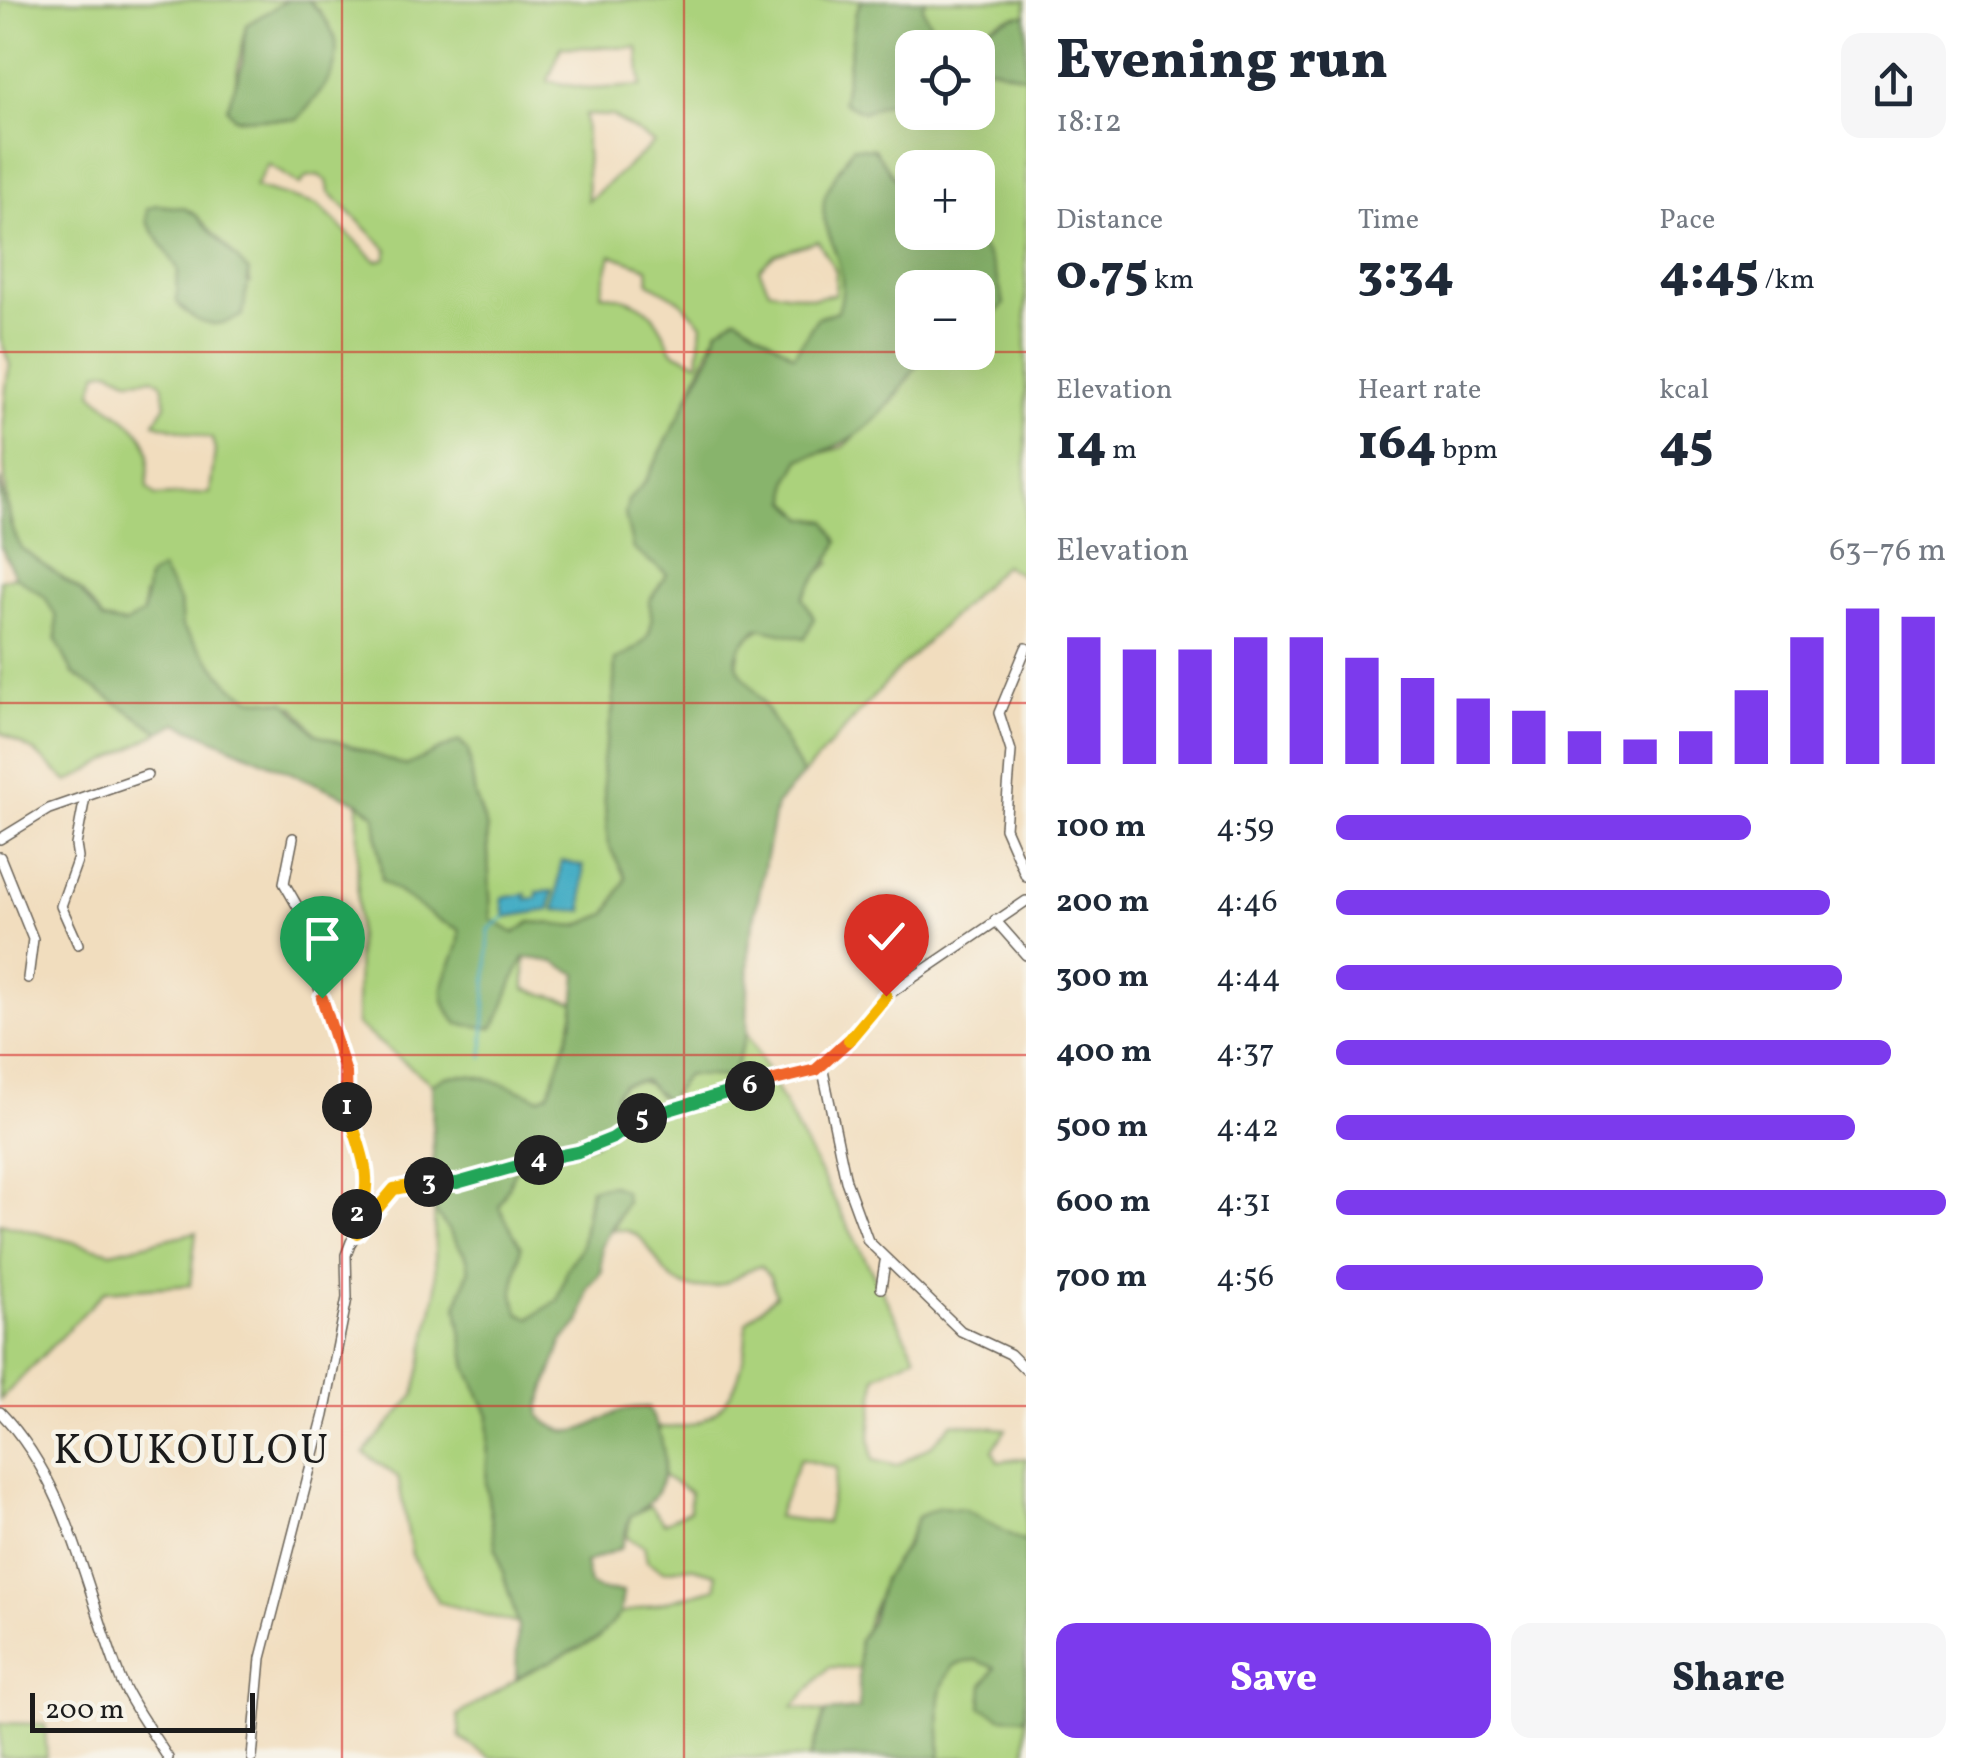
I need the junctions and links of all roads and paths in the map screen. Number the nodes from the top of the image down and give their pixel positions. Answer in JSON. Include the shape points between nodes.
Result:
{"nodes":[{"id":1,"x":1026,"y":648,"type":"edge"},
{"id":2,"x":147,"y":775,"type":"dead end"},
{"id":3,"x":85,"y":797,"type":"junction"},
{"id":4,"x":293,"y":838,"type":"dead end"},
{"id":5,"x":0,"y":839,"type":"edge"},
{"id":6,"x":0,"y":857,"type":"edge"},
{"id":7,"x":1026,"y":876,"type":"edge"},
{"id":8,"x":1026,"y":901,"type":"edge"},
{"id":9,"x":995,"y":920,"type":"junction"},
{"id":10,"x":78,"y":944,"type":"dead end"},
{"id":11,"x":1026,"y":955,"type":"edge"},
{"id":12,"x":28,"y":978,"type":"dead end"},
{"id":13,"x":822,"y":1066,"type":"junction"},
{"id":14,"x":357,"y":1233,"type":"junction"},
{"id":15,"x":885,"y":1262,"type":"junction"},
{"id":16,"x":881,"y":1288,"type":"dead end"},
{"id":17,"x":1026,"y":1370,"type":"edge"},
{"id":18,"x":0,"y":1412,"type":"edge"},
{"id":19,"x":168,"y":1758,"type":"edge"},
{"id":20,"x":252,"y":1758,"type":"edge"}],
"edges":[{"from":1,"to":7,"type":"street","via":[[999,713],[1010,750],[1005,828]]},
{"from":2,"to":3,"type":"street"},
{"from":3,"to":5,"type":"street","via":[[49,809]]},
{"from":3,"to":10,"type":"street","via":[[78,858],[60,906]]},
{"from":4,"to":14,"type":"street","via":[[284,883],[303,916],[362,1148],[366,1194]]},
{"from":6,"to":12,"type":"street","via":[[33,939]]},
{"from":8,"to":9,"type":"street"},
{"from":9,"to":11,"type":"street"},
{"from":9,"to":13,"type":"street","via":[[886,996]]},
{"from":13,"to":14,"type":"street","via":[[641,1118],[578,1152],[457,1183],[394,1189]]},
{"from":13,"to":15,"type":"street","via":[[846,1181],[868,1241]]},
{"from":14,"to":20,"type":"street","via":[[346,1255],[347,1298],[324,1415],[261,1658]]},
{"from":15,"to":16,"type":"street"},
{"from":15,"to":17,"type":"street","via":[[961,1330],[1010,1354]]},
{"from":18,"to":19,"type":"street","via":[[31,1446],[76,1543],[120,1679]]}]}
